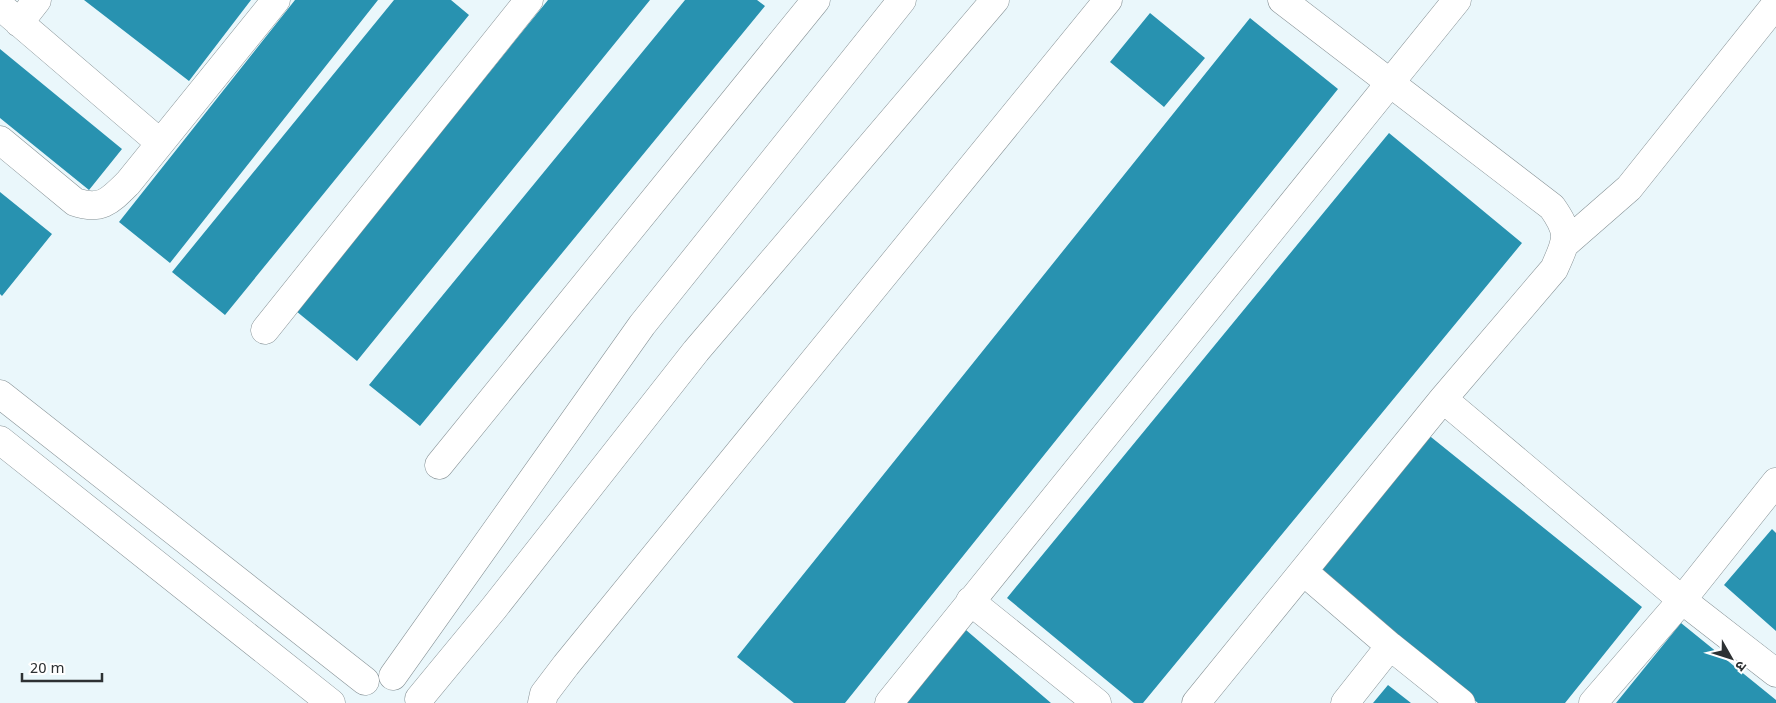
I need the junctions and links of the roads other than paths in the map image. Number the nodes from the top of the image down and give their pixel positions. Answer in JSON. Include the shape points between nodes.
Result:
{"nodes":[{"id":1,"x":37,"y":0,"type":"edge"},
{"id":2,"x":276,"y":0,"type":"edge"},
{"id":3,"x":816,"y":0,"type":"edge"},
{"id":4,"x":902,"y":0,"type":"edge"},
{"id":5,"x":994,"y":0,"type":"edge"},
{"id":6,"x":1108,"y":0,"type":"edge"},
{"id":7,"x":1282,"y":0,"type":"edge"},
{"id":8,"x":1458,"y":0,"type":"edge"},
{"id":9,"x":521,"y":3,"type":"edge"},
{"id":10,"x":1776,"y":4,"type":"edge"},
{"id":11,"x":10,"y":14,"type":"edge"},
{"id":12,"x":1390,"y":84,"type":"junction"},
{"id":13,"x":0,"y":140,"type":"edge"},
{"id":14,"x":159,"y":142,"type":"junction"},
{"id":15,"x":1566,"y":243,"type":"junction"},
{"id":16,"x":265,"y":330,"type":"dead end"},
{"id":17,"x":0,"y":394,"type":"edge"},
{"id":18,"x":1443,"y":399,"type":"junction"},
{"id":19,"x":0,"y":440,"type":"edge"},
{"id":20,"x":439,"y":465,"type":"dead end"},
{"id":21,"x":1776,"y":482,"type":"edge"},
{"id":22,"x":1304,"y":572,"type":"junction"},
{"id":23,"x":1682,"y":600,"type":"junction"},
{"id":24,"x":970,"y":601,"type":"junction"},
{"id":25,"x":1390,"y":646,"type":"junction"},
{"id":26,"x":1776,"y":673,"type":"edge"},
{"id":27,"x":393,"y":676,"type":"junction"},
{"id":28,"x":364,"y":681,"type":"junction"},
{"id":29,"x":419,"y":701,"type":"edge"},
{"id":30,"x":331,"y":703,"type":"edge"},
{"id":31,"x":348,"y":703,"type":"edge"},
{"id":32,"x":542,"y":703,"type":"edge"},
{"id":33,"x":889,"y":703,"type":"edge"},
{"id":34,"x":1097,"y":703,"type":"edge"},
{"id":35,"x":1196,"y":703,"type":"edge"},
{"id":36,"x":1345,"y":703,"type":"edge"},
{"id":37,"x":1461,"y":703,"type":"edge"},
{"id":38,"x":1593,"y":703,"type":"edge"}],
"edges":[{"from":1,"to":11,"type":"street"},
{"from":2,"to":14,"type":"street"},
{"from":3,"to":20,"type":"street"},
{"from":4,"to":27,"type":"street","via":[[642,324]]},
{"from":5,"to":29,"type":"street","via":[[696,351]]},
{"from":6,"to":32,"type":"street","via":[[566,665],[544,694]]},
{"from":7,"to":12,"type":"street"},
{"from":8,"to":12,"type":"street"},
{"from":9,"to":16,"type":"street"},
{"from":10,"to":15,"type":"street","via":[[1629,188]]},
{"from":11,"to":14,"type":"street"},
{"from":12,"to":15,"type":"street","via":[[1552,207],[1564,224]]},
{"from":12,"to":24,"type":"street"},
{"from":13,"to":14,"type":"street","via":[[75,202],[87,206],[110,200],[128,183]]},
{"from":15,"to":18,"type":"street","via":[[1554,269]]},
{"from":17,"to":28,"type":"street"},
{"from":18,"to":22,"type":"street"},
{"from":18,"to":23,"type":"street"},
{"from":19,"to":30,"type":"street"},
{"from":21,"to":23,"type":"street"},
{"from":22,"to":25,"type":"street"},
{"from":22,"to":35,"type":"street"},
{"from":23,"to":26,"type":"street"},
{"from":23,"to":38,"type":"street"},
{"from":24,"to":33,"type":"street"},
{"from":24,"to":34,"type":"street"},
{"from":25,"to":36,"type":"street"},
{"from":25,"to":37,"type":"street"},
{"from":27,"to":28,"type":"street","via":[[382,675]]},
{"from":27,"to":29,"type":"street","via":[[404,681]]},
{"from":28,"to":31,"type":"street","via":[[352,692]]}]}
